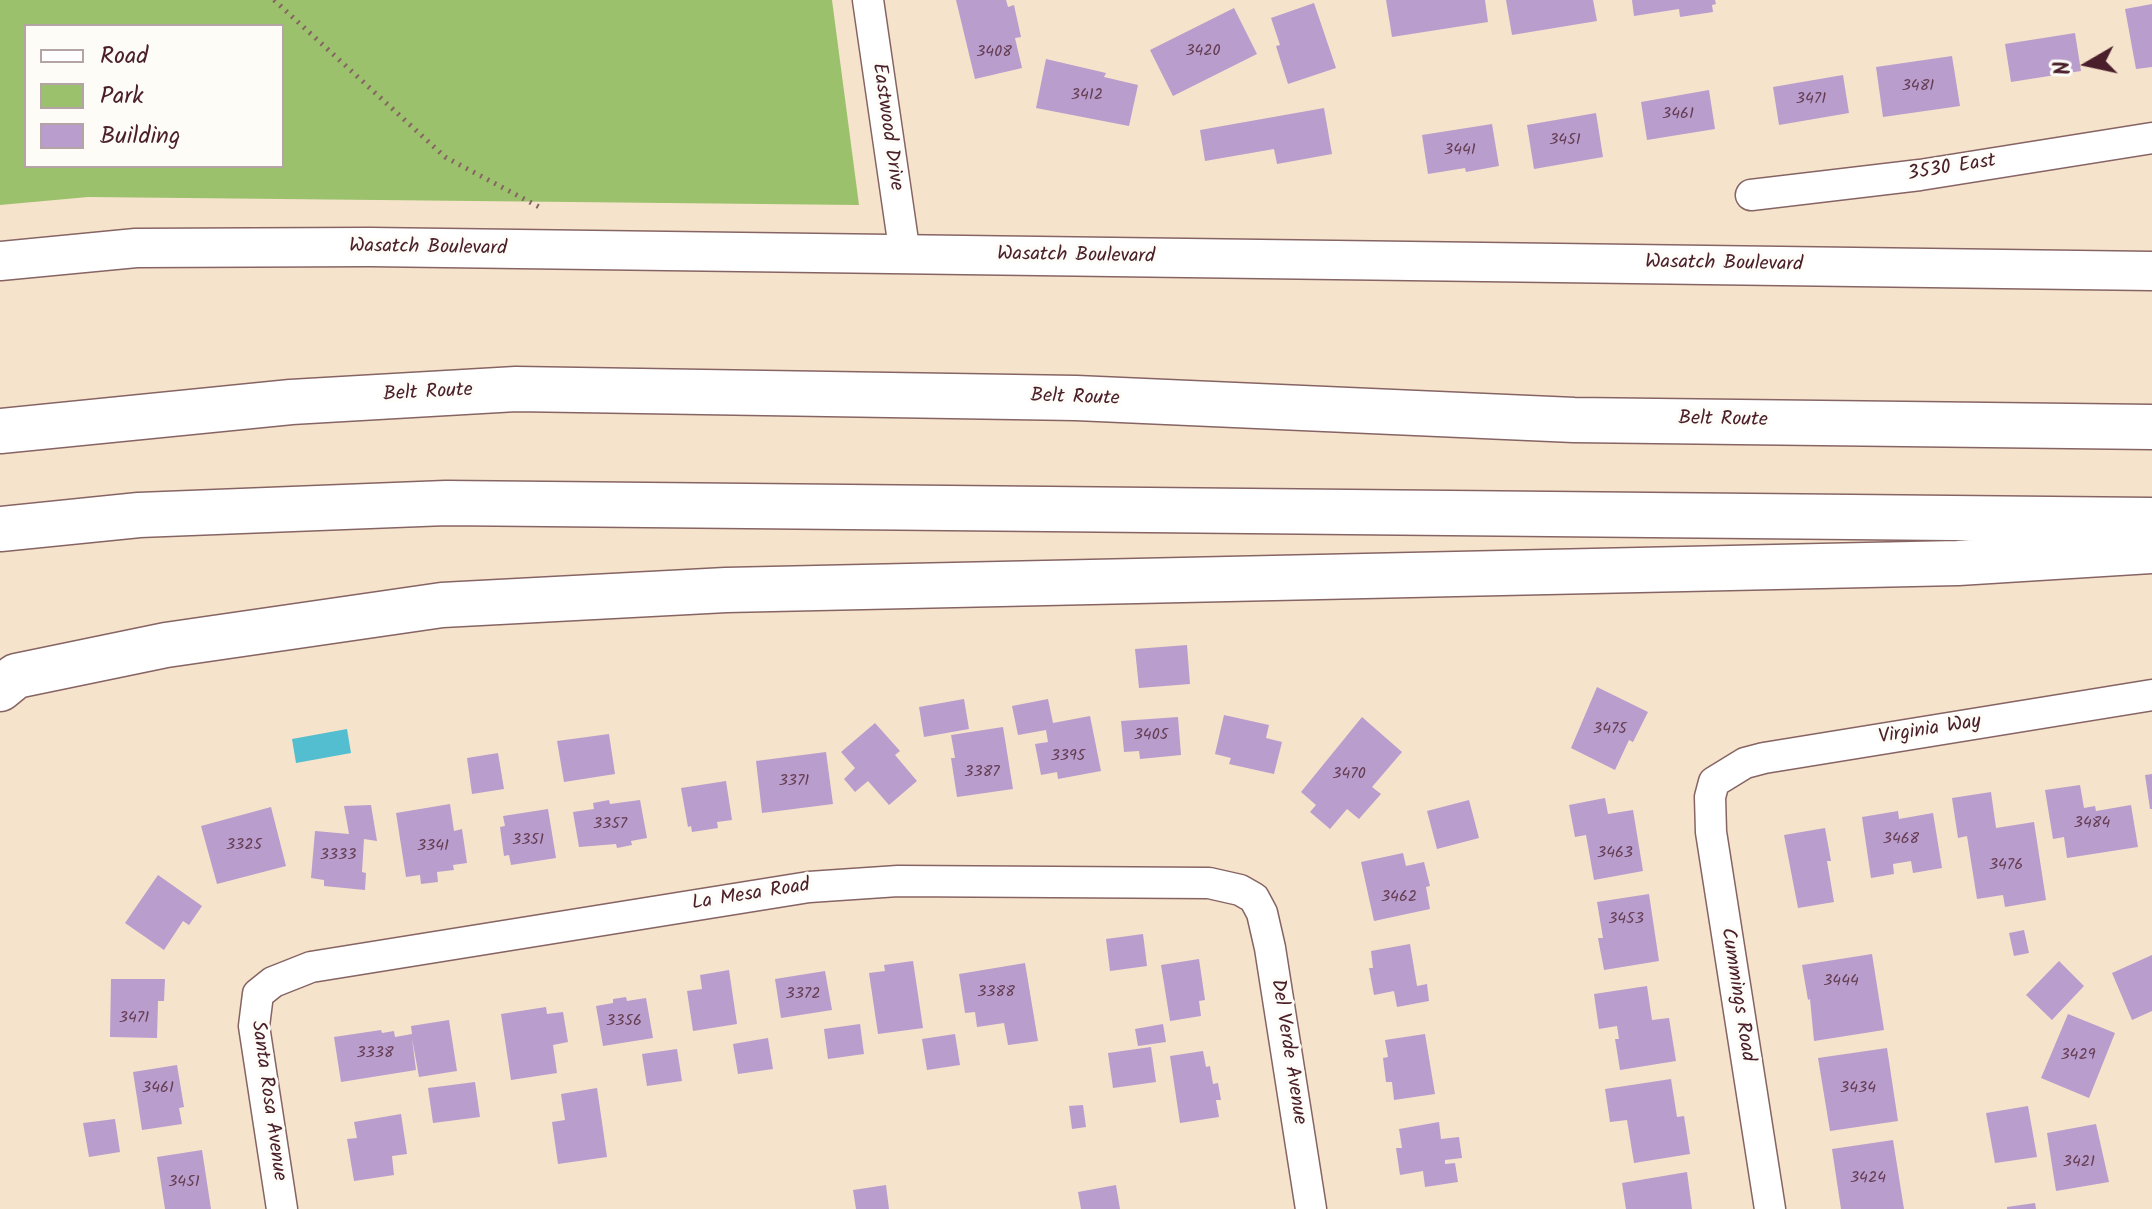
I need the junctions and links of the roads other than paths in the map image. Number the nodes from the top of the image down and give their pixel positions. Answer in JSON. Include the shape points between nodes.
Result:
{"nodes":[{"id":1,"x":868,"y":0,"type":"edge"},
{"id":2,"x":2152,"y":138,"type":"edge"},
{"id":3,"x":1751,"y":195,"type":"dead end"},
{"id":4,"x":905,"y":255,"type":"junction"},
{"id":5,"x":0,"y":261,"type":"edge"},
{"id":6,"x":2152,"y":271,"type":"edge"},
{"id":7,"x":2152,"y":427,"type":"edge"},
{"id":8,"x":0,"y":431,"type":"edge"},
{"id":9,"x":2152,"y":520,"type":"edge"},
{"id":10,"x":0,"y":529,"type":"edge"},
{"id":11,"x":2152,"y":551,"type":"edge"},
{"id":12,"x":0,"y":689,"type":"edge"},
{"id":13,"x":2152,"y":695,"type":"edge"},
{"id":14,"x":1714,"y":782,"type":"joint"},
{"id":15,"x":1254,"y":898,"type":"joint"},
{"id":16,"x":258,"y":994,"type":"joint"},
{"id":17,"x":282,"y":1209,"type":"edge"},
{"id":18,"x":1311,"y":1209,"type":"edge"},
{"id":19,"x":1770,"y":1209,"type":"edge"}],
"edges":[{"from":1,"to":4,"type":"street","name":"Eastwood Drive"},
{"from":2,"to":3,"type":"street","name":"3530 East"},
{"from":4,"to":5,"type":"main road","name":"Wasatch Boulevard","via":[[136,248]]},
{"from":4,"to":6,"type":"main road","name":"Wasatch Boulevard"},
{"from":7,"to":8,"type":"highway","name":"Belt Route","via":[[1574,420],[1076,398],[516,389],[291,402]]},
{"from":9,"to":10,"type":"highway","via":[[446,503],[139,515]]},
{"from":11,"to":12,"type":"highway","via":[[1958,563],[726,590],[442,605],[166,645],[16,676]]},
{"from":13,"to":14,"type":"street","name":"Virginia Way","via":[[1764,758],[1736,767]]},
{"from":14,"to":19,"type":"street","name":"Cummings Road","via":[[1711,832]]},
{"from":15,"to":16,"type":"street","name":"La Mesa Road","via":[[1209,883],[898,881],[809,887],[311,967]]},
{"from":15,"to":18,"type":"street","name":"Del Verde Avenue","via":[[1270,948]]},
{"from":16,"to":17,"type":"street","name":"Santa Rosa Avenue","via":[[254,1026]]}]}
